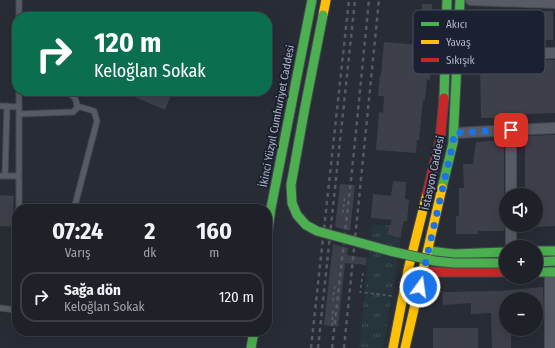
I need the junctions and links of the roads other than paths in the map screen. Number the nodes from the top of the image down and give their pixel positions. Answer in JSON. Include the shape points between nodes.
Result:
{"nodes":[{"id":1,"x":19,"y":0,"type":"edge"},
{"id":2,"x":312,"y":0,"type":"edge"},
{"id":3,"x":326,"y":0,"type":"edge"},
{"id":4,"x":447,"y":0,"type":"edge"},
{"id":5,"x":460,"y":0,"type":"edge"},
{"id":6,"x":471,"y":0,"type":"edge"},
{"id":7,"x":555,"y":3,"type":"edge"},
{"id":8,"x":447,"y":10,"type":"edge"},
{"id":9,"x":460,"y":10,"type":"edge"},
{"id":10,"x":19,"y":12,"type":"edge"},
{"id":11,"x":545,"y":53,"type":"edge"},
{"id":12,"x":555,"y":53,"type":"edge"},
{"id":13,"x":445,"y":74,"type":"edge"},
{"id":14,"x":457,"y":74,"type":"edge"},
{"id":15,"x":19,"y":96,"type":"edge"},
{"id":16,"x":74,"y":96,"type":"edge"},
{"id":17,"x":0,"y":106,"type":"edge"},
{"id":18,"x":7,"y":106,"type":"junction"},
{"id":19,"x":77,"y":106,"type":"junction"},
{"id":20,"x":19,"y":107,"type":"junction"},
{"id":21,"x":19,"y":114,"type":"junction"},
{"id":22,"x":555,"y":128,"type":"edge"},
{"id":23,"x":511,"y":130,"type":"junction"},
{"id":24,"x":454,"y":133,"type":"junction"},
{"id":25,"x":2,"y":176,"type":"edge"},
{"id":26,"x":19,"y":176,"type":"junction"},
{"id":27,"x":511,"y":188,"type":"edge"},
{"id":28,"x":19,"y":204,"type":"edge"},
{"id":29,"x":75,"y":204,"type":"edge"},
{"id":30,"x":272,"y":204,"type":"edge"},
{"id":31,"x":414,"y":248,"type":"junction"},
{"id":32,"x":428,"y":251,"type":"junction"},
{"id":33,"x":555,"y":251,"type":"edge"},
{"id":34,"x":499,"y":252,"type":"edge"},
{"id":35,"x":543,"y":252,"type":"edge"},
{"id":36,"x":555,"y":261,"type":"edge"},
{"id":37,"x":543,"y":262,"type":"edge"},
{"id":38,"x":499,"y":263,"type":"edge"},
{"id":39,"x":408,"y":270,"type":"junction"},
{"id":40,"x":424,"y":272,"type":"junction"},
{"id":41,"x":499,"y":272,"type":"edge"},
{"id":42,"x":552,"y":272,"type":"edge"},
{"id":43,"x":0,"y":308,"type":"edge"},
{"id":44,"x":12,"y":309,"type":"edge"},
{"id":45,"x":253,"y":336,"type":"edge"},
{"id":46,"x":251,"y":348,"type":"edge"},
{"id":47,"x":393,"y":348,"type":"edge"},
{"id":48,"x":405,"y":348,"type":"edge"},
{"id":49,"x":550,"y":348,"type":"edge"}],
"edges":[{"from":1,"to":10,"type":"lane"},
{"from":2,"to":30,"type":"main road","name":"İkinci Yüzyıl Cumhuriyet Caddesi"},
{"from":3,"to":38,"type":"main road","bridge":true,"via":[[293,180],[292,207],[297,216],[317,231],[421,258],[454,263]]},
{"from":4,"to":8,"type":"main road","name":"İstasyon Caddesi"},
{"from":5,"to":9,"type":"main road","name":"İstasyon Caddesi"},
{"from":6,"to":7,"type":"street"},
{"from":11,"to":12,"type":"street"},
{"from":13,"to":31,"type":"main road","name":"İstasyon Caddesi","via":[[440,140]]},
{"from":14,"to":24,"type":"main road","name":"İstasyon Caddesi"},
{"from":15,"to":20,"type":"lane"},
{"from":16,"to":19,"type":"lane"},
{"from":17,"to":18,"type":"lane"},
{"from":18,"to":20,"type":"lane"},
{"from":18,"to":25,"type":"lane"},
{"from":19,"to":21,"type":"lane","via":[[76,111],[71,113]]},
{"from":19,"to":29,"type":"lane","via":[[94,111],[97,120]]},
{"from":20,"to":21,"type":"lane"},
{"from":21,"to":26,"type":"lane"},
{"from":22,"to":23,"type":"street"},
{"from":23,"to":24,"type":"street"},
{"from":23,"to":27,"type":"street"},
{"from":24,"to":32,"type":"main road","name":"İstasyon Caddesi"},
{"from":25,"to":26,"type":"lane"},
{"from":26,"to":28,"type":"lane"},
{"from":31,"to":32,"type":"main road"},
{"from":31,"to":39,"type":"main road","name":"İstasyon Caddesi"},
{"from":32,"to":34,"type":"main road","via":[[454,254]]},
{"from":32,"to":40,"type":"main road","name":"İstasyon Caddesi"},
{"from":33,"to":35,"type":"main road"},
{"from":36,"to":37,"type":"main road"},
{"from":39,"to":40,"type":"main road"},
{"from":39,"to":47,"type":"main road","name":"İstasyon Caddesi"},
{"from":40,"to":41,"type":"main road"},
{"from":40,"to":48,"type":"main road","name":"İstasyon Caddesi"},
{"from":42,"to":49,"type":"street"},
{"from":43,"to":44,"type":"lane"},
{"from":45,"to":46,"type":"main road"}]}
